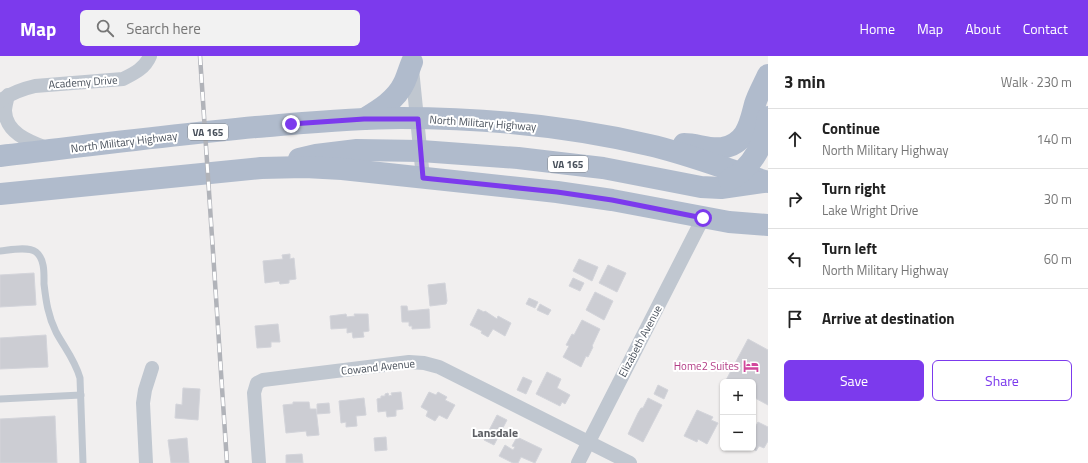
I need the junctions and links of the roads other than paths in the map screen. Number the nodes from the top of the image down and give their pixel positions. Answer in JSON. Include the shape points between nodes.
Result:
{"nodes":[{"id":1,"x":150,"y":56,"type":"edge"},
{"id":2,"x":412,"y":59,"type":"edge"},
{"id":3,"x":768,"y":75,"type":"edge"},
{"id":4,"x":4,"y":98,"type":"edge"},
{"id":5,"x":768,"y":117,"type":"edge"},
{"id":6,"x":364,"y":119,"type":"junction"},
{"id":7,"x":418,"y":119,"type":"junction"},
{"id":8,"x":651,"y":145,"type":"junction"},
{"id":9,"x":52,"y":150,"type":"junction"},
{"id":10,"x":421,"y":150,"type":"junction"},
{"id":11,"x":0,"y":156,"type":"edge"},
{"id":12,"x":754,"y":163,"type":"edge"},
{"id":13,"x":261,"y":168,"type":"junction"},
{"id":14,"x":423,"y":178,"type":"junction"},
{"id":15,"x":767,"y":182,"type":"edge"},
{"id":16,"x":713,"y":188,"type":"junction"},
{"id":17,"x":0,"y":194,"type":"edge"},
{"id":18,"x":703,"y":218,"type":"junction"},
{"id":19,"x":730,"y":222,"type":"junction"},
{"id":20,"x":768,"y":225,"type":"edge"},
{"id":21,"x":768,"y":232,"type":"edge"},
{"id":22,"x":0,"y":251,"type":"edge"},
{"id":23,"x":152,"y":368,"type":"dead end"},
{"id":24,"x":81,"y":395,"type":"junction"},
{"id":25,"x":0,"y":400,"type":"edge"},
{"id":26,"x":588,"y":442,"type":"junction"},
{"id":27,"x":83,"y":463,"type":"edge"},
{"id":28,"x":146,"y":463,"type":"edge"},
{"id":29,"x":259,"y":463,"type":"edge"},
{"id":30,"x":578,"y":463,"type":"edge"},
{"id":31,"x":630,"y":463,"type":"edge"}],
"edges":[{"from":1,"to":4,"type":"street","name":"Academy Drive","via":[[136,73],[123,79],[35,86],[21,89]]},
{"from":2,"to":6,"type":"main road","via":[[404,84],[396,96]]},
{"from":2,"to":7,"type":"street"},
{"from":3,"to":8,"type":"main road","via":[[755,103],[750,124],[735,143],[722,148],[694,144]]},
{"from":4,"to":9,"type":"street","name":"Academy Drive","via":[[8,124],[14,131]]},
{"from":5,"to":12,"type":"main road"},
{"from":6,"to":7,"type":"main road","name":"North Military Highway","number":"VA 165"},
{"from":6,"to":9,"type":"main road","name":"North Military Highway","number":"VA 165","via":[[212,131]]},
{"from":7,"to":8,"type":"main road","name":"North Military Highway","number":"VA 165","via":[[514,123]]},
{"from":7,"to":10,"type":"street"},
{"from":8,"to":12,"type":"main road","name":"North Military Highway","number":"VA 165","via":[[707,162]]},
{"from":9,"to":11,"type":"main road","name":"North Military Highway","number":"VA 165"},
{"from":10,"to":13,"type":"main road","number":"VA 165","via":[[357,150],[316,155]]},
{"from":10,"to":14,"type":"street"},
{"from":10,"to":16,"type":"main road","number":"VA 165","via":[[603,168]]},
{"from":12,"to":15,"type":"main road","name":"North Military Highway"},
{"from":12,"to":16,"type":"main road"},
{"from":13,"to":14,"type":"main road","via":[[342,169]]},
{"from":13,"to":17,"type":"main road","number":"VA 165"},
{"from":14,"to":18,"type":"main road","via":[[557,192]]},
{"from":15,"to":16,"type":"main road","number":"VA 165"},
{"from":18,"to":19,"type":"main road"},
{"from":18,"to":26,"type":"street","name":"Elizabeth Avenue"},
{"from":19,"to":20,"type":"main road"},
{"from":19,"to":21,"type":"main road"},
{"from":22,"to":24,"type":"lane","via":[[30,249],[41,257],[50,319],[77,367]]},
{"from":23,"to":28,"type":"street","via":[[143,403]]},
{"from":24,"to":25,"type":"lane"},
{"from":24,"to":27,"type":"lane"},
{"from":26,"to":29,"type":"street","name":"Cowand Avenue","via":[[439,367],[409,362],[263,380],[257,383],[254,393]]},
{"from":26,"to":30,"type":"street","name":"Elizabeth Avenue"},
{"from":26,"to":31,"type":"street","name":"Cowand Avenue"}]}
